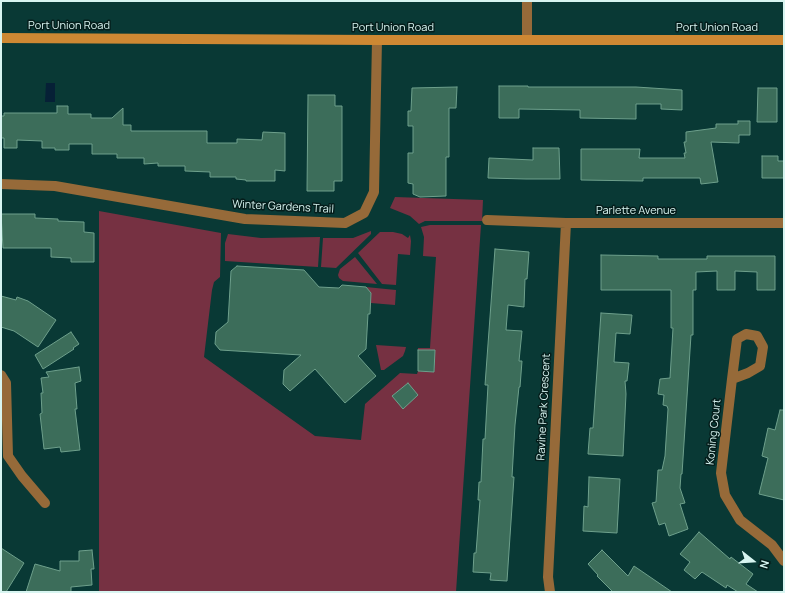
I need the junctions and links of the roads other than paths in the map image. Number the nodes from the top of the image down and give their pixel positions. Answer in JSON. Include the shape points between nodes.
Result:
{"nodes":[{"id":1,"x":527,"y":1,"type":"edge"},
{"id":2,"x":1,"y":38,"type":"edge"},
{"id":3,"x":527,"y":39,"type":"junction"},
{"id":4,"x":377,"y":40,"type":"junction"},
{"id":5,"x":784,"y":40,"type":"edge"},
{"id":6,"x":1,"y":184,"type":"edge"},
{"id":7,"x":487,"y":220,"type":"dead end"},
{"id":8,"x":566,"y":223,"type":"junction"},
{"id":9,"x":784,"y":223,"type":"edge"},
{"id":10,"x":1,"y":375,"type":"edge"},
{"id":11,"x":732,"y":379,"type":"dead end"},
{"id":12,"x":45,"y":503,"type":"dead end"},
{"id":13,"x":784,"y":561,"type":"edge"},
{"id":14,"x":550,"y":592,"type":"edge"}],
"edges":[{"from":1,"to":3,"type":"street"},
{"from":2,"to":4,"type":"main road","name":"Port Union Road"},
{"from":3,"to":4,"type":"main road","name":"Port Union Road"},
{"from":3,"to":5,"type":"main road","name":"Port Union Road"},
{"from":4,"to":6,"type":"street","name":"Winter Gardens Trail","via":[[374,192],[364,213],[346,223],[245,220],[55,186]]},
{"from":7,"to":8,"type":"street","name":"Parlette Avenue"},
{"from":8,"to":9,"type":"street","name":"Parlette Avenue"},
{"from":8,"to":14,"type":"street","name":"Ravine Park Crescent","via":[[548,577]]},
{"from":10,"to":12,"type":"street","via":[[6,383],[8,456]]},
{"from":11,"to":13,"type":"street","name":"Koning Court","via":[[722,473],[725,495],[740,520],[772,545]]}]}
